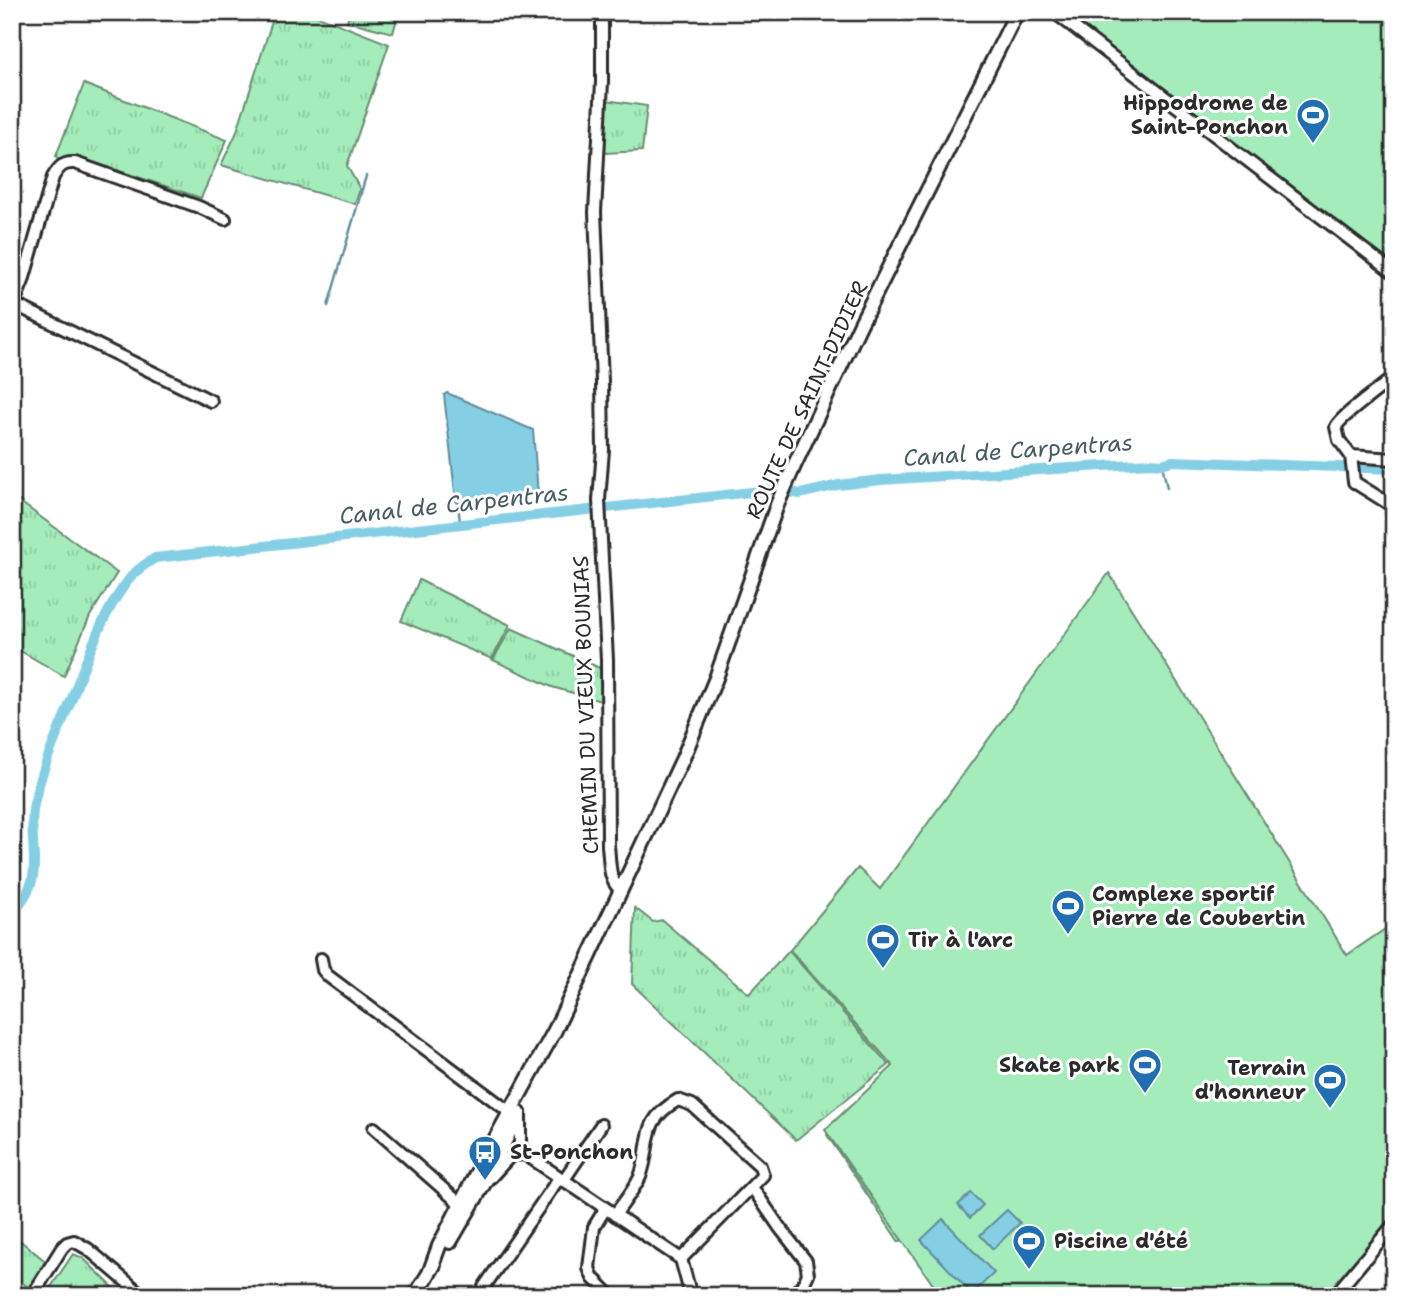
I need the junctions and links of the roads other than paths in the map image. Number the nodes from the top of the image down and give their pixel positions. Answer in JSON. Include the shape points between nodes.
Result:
{"nodes":[{"id":1,"x":602,"y":12,"type":"edge"},
{"id":2,"x":1017,"y":12,"type":"edge"},
{"id":3,"x":1054,"y":12,"type":"edge"},
{"id":4,"x":225,"y":219,"type":"dead end"},
{"id":5,"x":1394,"y":273,"type":"edge"},
{"id":6,"x":13,"y":306,"type":"edge"},
{"id":7,"x":1394,"y":377,"type":"edge"},
{"id":8,"x":211,"y":401,"type":"dead end"},
{"id":9,"x":1351,"y":458,"type":"junction"},
{"id":10,"x":1394,"y":459,"type":"edge"},
{"id":11,"x":1394,"y":507,"type":"edge"},
{"id":12,"x":621,"y":890,"type":"junction"},
{"id":13,"x":321,"y":959,"type":"dead end"},
{"id":14,"x":512,"y":1115,"type":"junction"},
{"id":15,"x":601,"y":1125,"type":"dead end"},
{"id":16,"x":374,"y":1128,"type":"dead end"},
{"id":17,"x":506,"y":1141,"type":"junction"},
{"id":18,"x":521,"y":1151,"type":"junction"},
{"id":19,"x":485,"y":1158,"type":"junction"},
{"id":20,"x":561,"y":1179,"type":"junction"},
{"id":21,"x":485,"y":1182,"type":"junction"},
{"id":22,"x":752,"y":1187,"type":"junction"},
{"id":23,"x":465,"y":1208,"type":"junction"},
{"id":24,"x":610,"y":1212,"type":"junction"},
{"id":25,"x":1394,"y":1224,"type":"edge"},
{"id":26,"x":681,"y":1259,"type":"junction"},
{"id":27,"x":141,"y":1294,"type":"edge"},
{"id":28,"x":33,"y":1296,"type":"edge"},
{"id":29,"x":415,"y":1296,"type":"edge"},
{"id":30,"x":484,"y":1296,"type":"edge"},
{"id":31,"x":611,"y":1296,"type":"edge"},
{"id":32,"x":691,"y":1296,"type":"edge"},
{"id":33,"x":791,"y":1296,"type":"edge"},
{"id":34,"x":1334,"y":1296,"type":"edge"}],
"edges":[{"from":1,"to":12,"type":"street","name":"CHEMIN DU VIEUX BOUNIAS","via":[[595,212],[603,450],[599,500],[607,660],[608,846],[612,876]]},
{"from":2,"to":12,"type":"main road","name":"ROUTE DE SAINT-DIDIER","via":[[786,485],[700,720]]},
{"from":3,"to":5,"type":"street"},
{"from":4,"to":6,"type":"street","via":[[66,162],[53,177]]},
{"from":6,"to":8,"type":"street"},
{"from":7,"to":9,"type":"street","via":[[1337,423],[1339,440]]},
{"from":9,"to":10,"type":"street"},
{"from":9,"to":11,"type":"street","via":[[1354,482]]},
{"from":12,"to":14,"type":"main road","name":"ROUTE DE SAINT-DIDIER"},
{"from":13,"to":14,"type":"street","via":[[328,976]]},
{"from":14,"to":17,"type":"main road"},
{"from":14,"to":18,"type":"street"},
{"from":14,"to":19,"type":"main road"},
{"from":15,"to":20,"type":"street"},
{"from":16,"to":23,"type":"street"},
{"from":17,"to":18,"type":"street"},
{"from":17,"to":19,"type":"street"},
{"from":17,"to":21,"type":"main road"},
{"from":18,"to":20,"type":"street"},
{"from":18,"to":21,"type":"street","via":[[508,1157]]},
{"from":19,"to":23,"type":"main road"},
{"from":20,"to":24,"type":"street"},
{"from":20,"to":30,"type":"street","via":[[484,1287]]},
{"from":21,"to":23,"type":"main road"},
{"from":22,"to":24,"type":"street","via":[[763,1175],[760,1166],[692,1105],[678,1100],[654,1118],[638,1180]]},
{"from":22,"to":26,"type":"street"},
{"from":22,"to":33,"type":"street","via":[[806,1261],[808,1274]]},
{"from":23,"to":29,"type":"main road"},
{"from":24,"to":26,"type":"street"},
{"from":24,"to":31,"type":"street","via":[[594,1227],[589,1268]]},
{"from":25,"to":34,"type":"street"},
{"from":26,"to":32,"type":"street"},
{"from":27,"to":28,"type":"street","via":[[74,1241],[62,1248]]}]}
